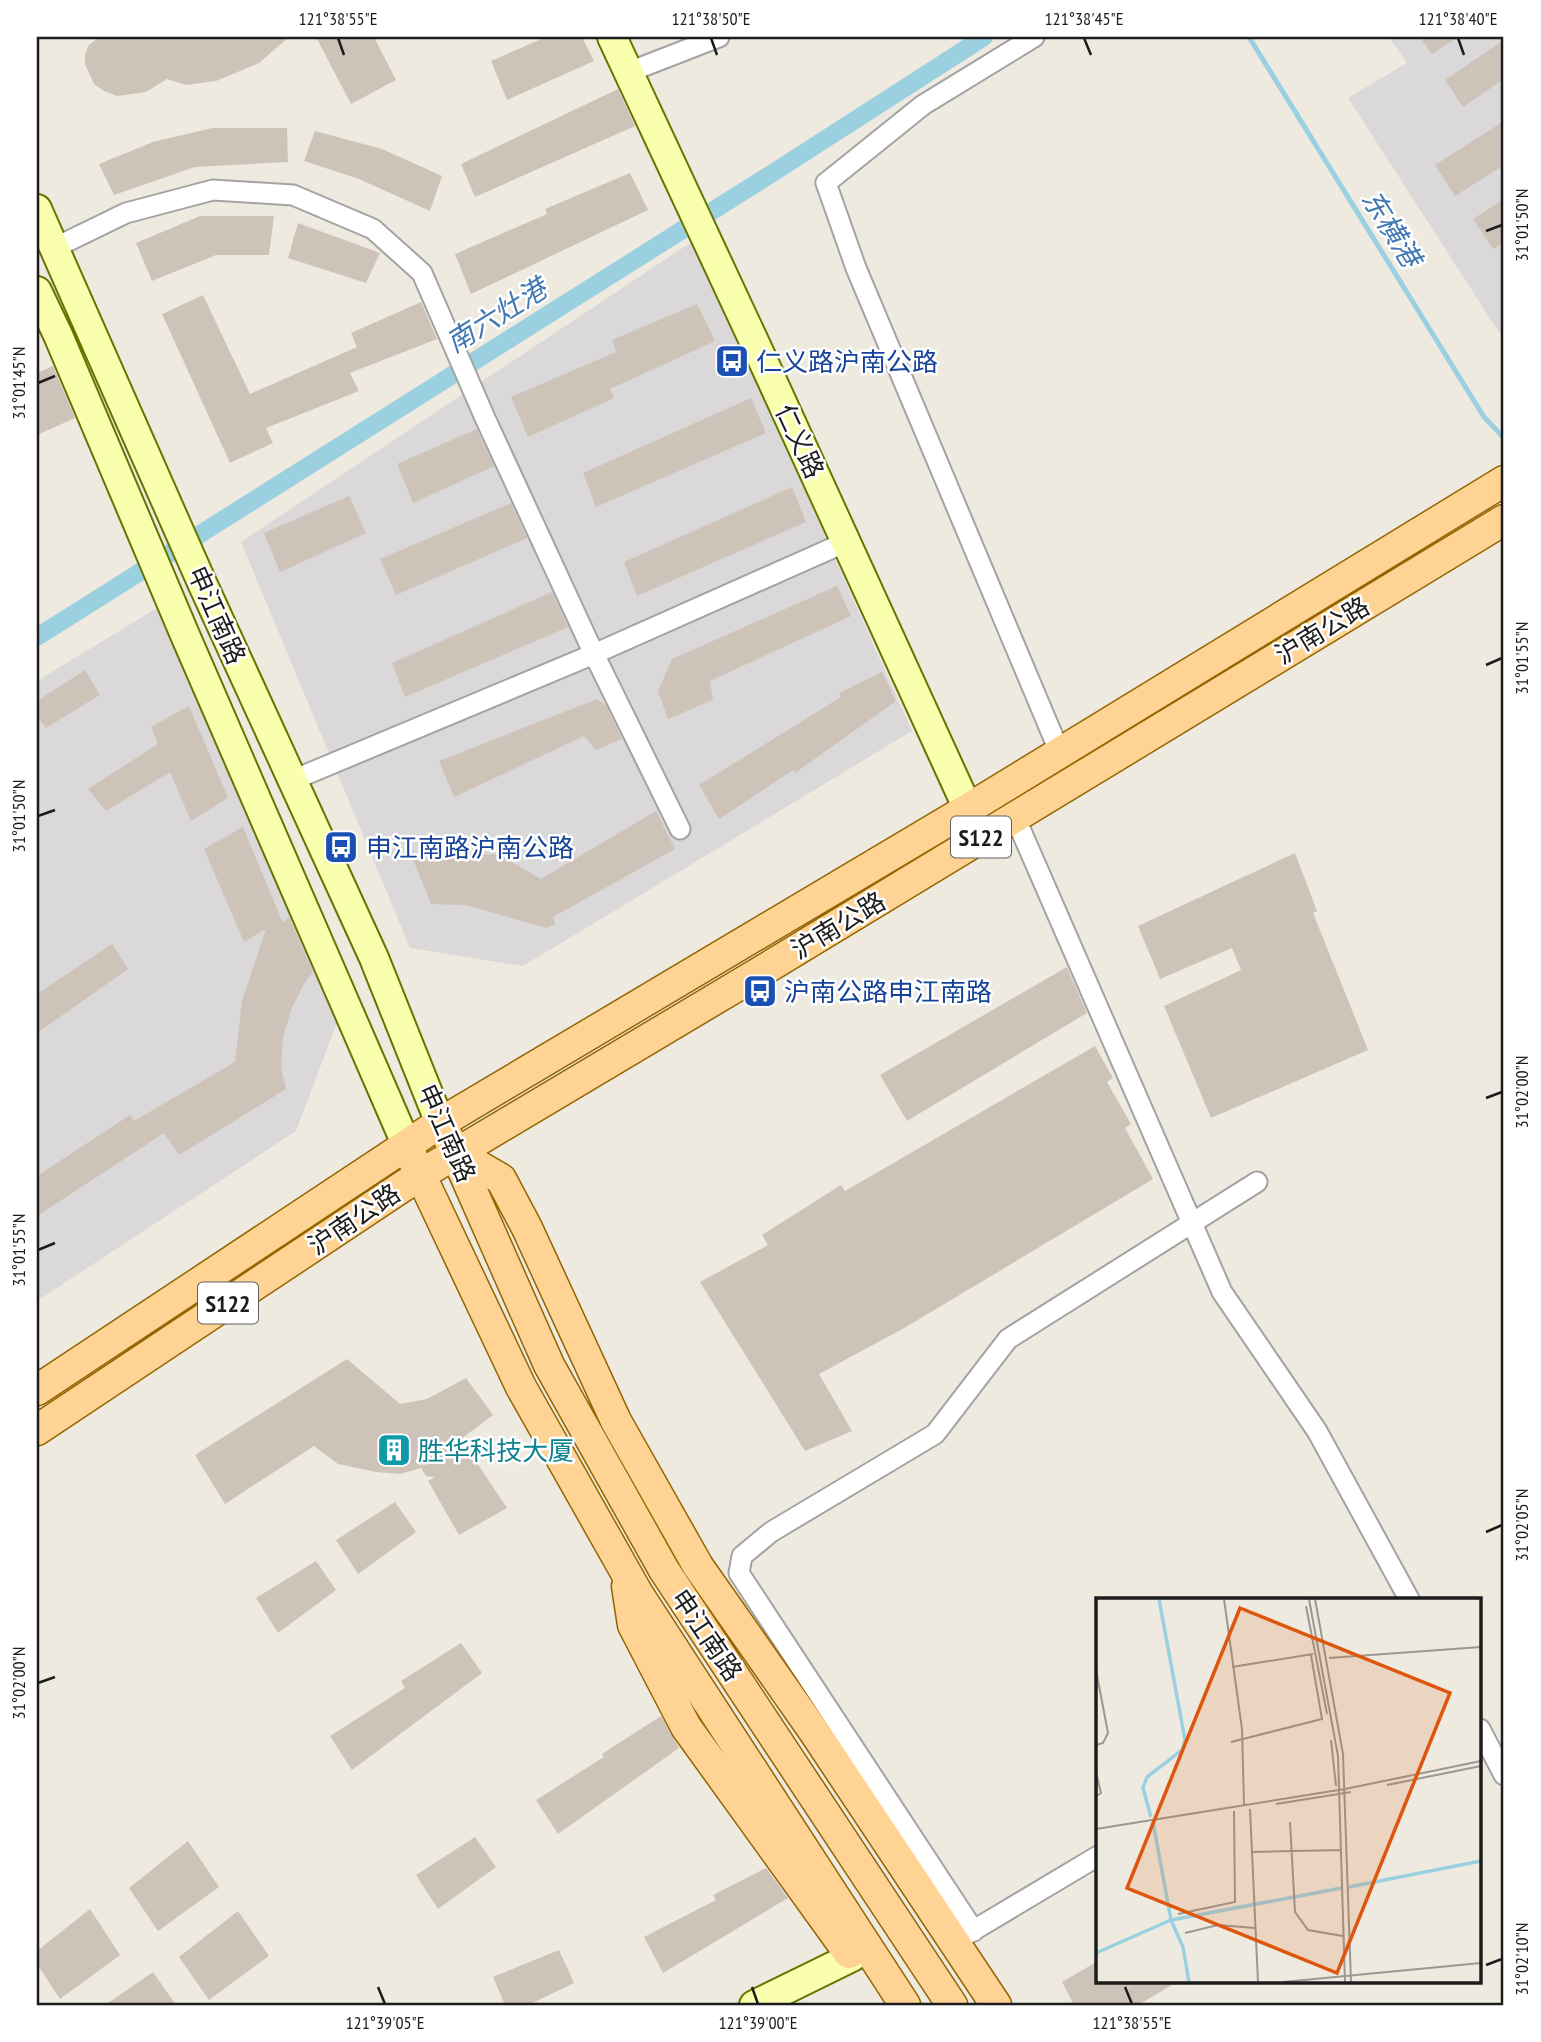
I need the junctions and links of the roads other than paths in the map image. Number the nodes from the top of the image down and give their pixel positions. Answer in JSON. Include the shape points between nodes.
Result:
{"nodes":[{"id":1,"x":612,"y":37,"type":"edge"},
{"id":2,"x":719,"y":37,"type":"edge"},
{"id":3,"x":1034,"y":37,"type":"edge"},
{"id":4,"x":629,"y":72,"type":"junction"},
{"id":5,"x":37,"y":209,"type":"edge"},
{"id":6,"x":54,"y":248,"type":"junction"},
{"id":7,"x":37,"y":291,"type":"edge"},
{"id":8,"x":1502,"y":482,"type":"edge"},
{"id":9,"x":1504,"y":520,"type":"edge"},
{"id":10,"x":846,"y":542,"type":"junction"},
{"id":11,"x":594,"y":654,"type":"junction"},
{"id":12,"x":1060,"y":753,"type":"junction"},
{"id":13,"x":292,"y":780,"type":"junction"},
{"id":14,"x":968,"y":809,"type":"junction"},
{"id":15,"x":1015,"y":817,"type":"junction"},
{"id":16,"x":680,"y":829,"type":"dead end"},
{"id":17,"x":440,"y":1123,"type":"junction"},
{"id":18,"x":407,"y":1146,"type":"junction"},
{"id":19,"x":458,"y":1154,"type":"junction"},
{"id":20,"x":420,"y":1175,"type":"junction"},
{"id":21,"x":1257,"y":1182,"type":"dead end"},
{"id":22,"x":1192,"y":1223,"type":"junction"},
{"id":23,"x":37,"y":1390,"type":"edge"},
{"id":24,"x":616,"y":1421,"type":"junction"},
{"id":25,"x":37,"y":1430,"type":"edge"},
{"id":26,"x":664,"y":1570,"type":"junction"},
{"id":27,"x":625,"y":1572,"type":"junction"},
{"id":28,"x":1408,"y":1598,"type":"edge"},
{"id":29,"x":1482,"y":1733,"type":"edge"},
{"id":30,"x":1504,"y":1775,"type":"edge"},
{"id":31,"x":1096,"y":1857,"type":"edge"},
{"id":32,"x":964,"y":1936,"type":"junction"},
{"id":33,"x":852,"y":1957,"type":"junction"},
{"id":34,"x":754,"y":2005,"type":"edge"},
{"id":35,"x":883,"y":2005,"type":"edge"},
{"id":36,"x":905,"y":2005,"type":"edge"},
{"id":37,"x":953,"y":2005,"type":"edge"},
{"id":38,"x":996,"y":2005,"type":"edge"}],
"edges":[{"from":1,"to":4,"type":"main road","name":"仁义路"},
{"from":2,"to":4,"type":"street"},
{"from":3,"to":12,"type":"street","via":[[923,105],[826,183],[856,268]]},
{"from":4,"to":10,"type":"main road","name":"仁义路"},
{"from":5,"to":6,"type":"main road","name":"申江南路"},
{"from":6,"to":11,"type":"street","via":[[126,214],[213,190],[293,195],[373,229],[422,273]]},
{"from":6,"to":13,"type":"main road","name":"申江南路"},
{"from":7,"to":18,"type":"main road","name":"申江南路"},
{"from":8,"to":12,"type":"main road","name":"沪南公路","number":"S122"},
{"from":9,"to":15,"type":"main road","name":"沪南公路","number":"S122"},
{"from":10,"to":11,"type":"street"},
{"from":10,"to":14,"type":"main road","name":"仁义路"},
{"from":11,"to":13,"type":"street"},
{"from":11,"to":16,"type":"street"},
{"from":12,"to":14,"type":"main road","name":"沪南公路","number":"S122"},
{"from":13,"to":17,"type":"main road","name":"申江南路","via":[[374,958]]},
{"from":14,"to":17,"type":"main road","name":"沪南公路","number":"S122"},
{"from":15,"to":19,"type":"main road","name":"沪南公路","number":"S122"},
{"from":15,"to":22,"type":"street"},
{"from":17,"to":18,"type":"main road","name":"沪南公路","number":"S122"},
{"from":17,"to":19,"type":"main road","name":"申江南路"},
{"from":18,"to":20,"type":"main road","name":"申江南路"},
{"from":18,"to":23,"type":"main road","name":"沪南公路","number":"S122"},
{"from":19,"to":20,"type":"main road","name":"沪南公路","number":"S122"},
{"from":19,"to":24,"type":"main road","via":[[502,1178]]},
{"from":19,"to":26,"type":"main road","name":"申江南路","via":[[549,1365]]},
{"from":20,"to":25,"type":"main road","name":"沪南公路","number":"S122"},
{"from":20,"to":27,"type":"main road","name":"申江南路","via":[[522,1387]]},
{"from":21,"to":22,"type":"street"},
{"from":22,"to":28,"type":"street","via":[[1222,1292],[1317,1431]]},
{"from":22,"to":32,"type":"street","via":[[1008,1339],[935,1434],[771,1532],[742,1556],[739,1573]]},
{"from":24,"to":26,"type":"main road","via":[[649,1507]]},
{"from":24,"to":32,"type":"main road","via":[[698,1566]]},
{"from":26,"to":37,"type":"main road","name":"申江南路"},
{"from":27,"to":33,"type":"main road","via":[[633,1625],[686,1727]]},
{"from":27,"to":36,"type":"main road","name":"申江南路"},
{"from":29,"to":30,"type":"street"},
{"from":31,"to":32,"type":"street"},
{"from":32,"to":38,"type":"main road"},
{"from":33,"to":34,"type":"main road"},
{"from":33,"to":35,"type":"main road"}]}
